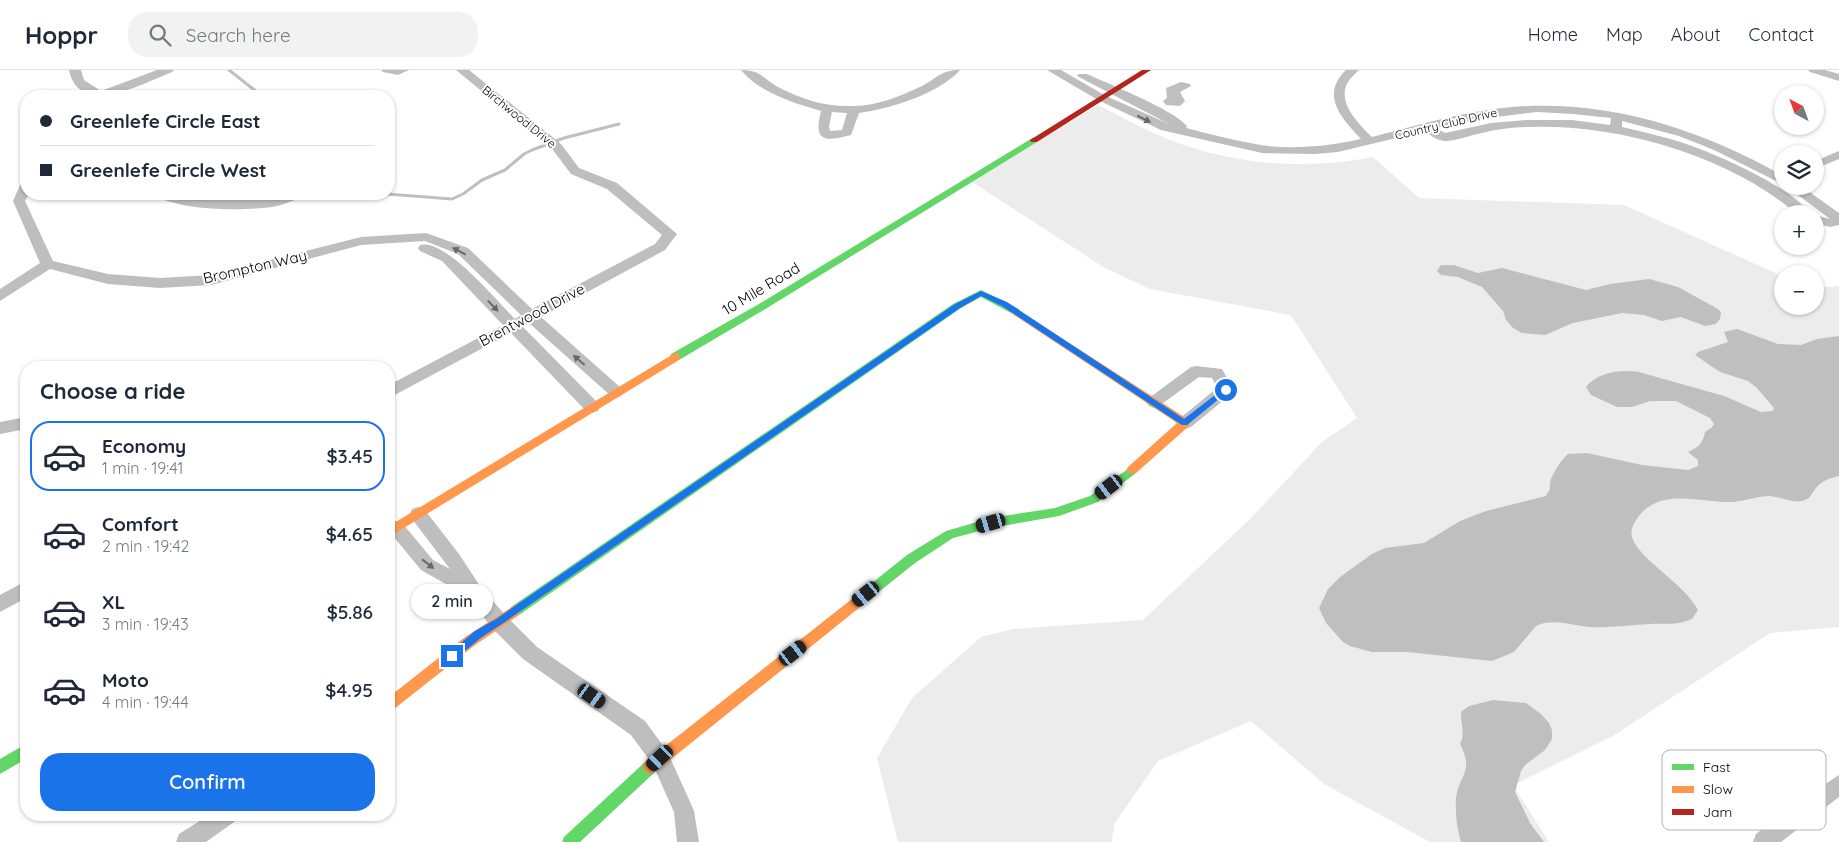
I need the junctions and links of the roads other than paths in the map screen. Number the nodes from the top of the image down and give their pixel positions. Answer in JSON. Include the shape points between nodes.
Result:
{"nodes":[{"id":1,"x":75,"y":70,"type":"edge"},
{"id":2,"x":168,"y":70,"type":"edge"},
{"id":3,"x":386,"y":70,"type":"edge"},
{"id":4,"x":403,"y":70,"type":"edge"},
{"id":5,"x":462,"y":70,"type":"edge"},
{"id":6,"x":747,"y":70,"type":"edge"},
{"id":7,"x":954,"y":70,"type":"edge"},
{"id":8,"x":1053,"y":70,"type":"edge"},
{"id":9,"x":1071,"y":70,"type":"edge"},
{"id":10,"x":1148,"y":70,"type":"edge"},
{"id":11,"x":1353,"y":70,"type":"edge"},
{"id":12,"x":1814,"y":70,"type":"edge"},
{"id":13,"x":1839,"y":78,"type":"edge"},
{"id":14,"x":90,"y":90,"type":"edge"},
{"id":15,"x":115,"y":90,"type":"edge"},
{"id":16,"x":1114,"y":90,"type":"junction"},
{"id":17,"x":1102,"y":98,"type":"junction"},
{"id":18,"x":827,"y":110,"type":"junction"},
{"id":19,"x":853,"y":112,"type":"junction"},
{"id":20,"x":1616,"y":123,"type":"junction"},
{"id":21,"x":1189,"y":132,"type":"junction"},
{"id":22,"x":1369,"y":141,"type":"junction"},
{"id":23,"x":1839,"y":155,"type":"edge"},
{"id":24,"x":1824,"y":161,"type":"edge"},
{"id":25,"x":1774,"y":175,"type":"edge"},
{"id":26,"x":1804,"y":195,"type":"edge"},
{"id":27,"x":20,"y":198,"type":"edge"},
{"id":28,"x":1794,"y":205,"type":"edge"},
{"id":29,"x":1839,"y":220,"type":"edge"},
{"id":30,"x":1824,"y":221,"type":"edge"},
{"id":31,"x":670,"y":234,"type":"joint"},
{"id":32,"x":399,"y":238,"type":"junction"},
{"id":33,"x":48,"y":264,"type":"junction"},
{"id":34,"x":0,"y":296,"type":"edge"},
{"id":35,"x":530,"y":316,"type":"junction"},
{"id":36,"x":512,"y":326,"type":"junction"},
{"id":37,"x":395,"y":389,"type":"edge"},
{"id":38,"x":616,"y":392,"type":"junction"},
{"id":39,"x":1154,"y":402,"type":"junction"},
{"id":40,"x":592,"y":407,"type":"junction"},
{"id":41,"x":1184,"y":423,"type":"junction"},
{"id":42,"x":20,"y":424,"type":"edge"},
{"id":43,"x":0,"y":428,"type":"edge"},
{"id":44,"x":418,"y":514,"type":"junction"},
{"id":45,"x":395,"y":528,"type":"edge"},
{"id":46,"x":395,"y":533,"type":"edge"},
{"id":47,"x":474,"y":591,"type":"junction"},
{"id":48,"x":20,"y":592,"type":"edge"},
{"id":49,"x":0,"y":604,"type":"edge"},
{"id":50,"x":499,"y":622,"type":"junction"},
{"id":51,"x":395,"y":701,"type":"edge"},
{"id":52,"x":20,"y":755,"type":"edge"},
{"id":53,"x":660,"y":758,"type":"junction"},
{"id":54,"x":0,"y":767,"type":"edge"},
{"id":55,"x":1839,"y":785,"type":"edge"},
{"id":56,"x":1826,"y":794,"type":"edge"},
{"id":57,"x":218,"y":821,"type":"edge"},
{"id":58,"x":1783,"y":830,"type":"edge"},
{"id":59,"x":1773,"y":840,"type":"edge"},
{"id":60,"x":188,"y":842,"type":"edge"},
{"id":61,"x":569,"y":842,"type":"edge"},
{"id":62,"x":688,"y":842,"type":"edge"}],
"edges":[{"from":1,"to":14,"type":"street","via":[[82,85]]},
{"from":2,"to":15,"type":"street"},
{"from":3,"to":4,"type":"street"},
{"from":5,"to":31,"type":"street","name":"Birchwood Drive","via":[[557,147],[575,171],[612,186]]},
{"from":6,"to":18,"type":"street","via":[[788,97]]},
{"from":7,"to":19,"type":"street","via":[[907,100]]},
{"from":8,"to":17,"type":"street","name":"Country Club Drive"},
{"from":9,"to":16,"type":"street","name":"Country Club Drive"},
{"from":10,"to":16,"type":"street","name":"10 Mile Road"},
{"from":11,"to":22,"type":"street","via":[[1338,89],[1341,106]]},
{"from":12,"to":13,"type":"street"},
{"from":16,"to":17,"type":"street","name":"10 Mile Road"},
{"from":16,"to":21,"type":"street","name":"Country Club Drive","via":[[1166,116]]},
{"from":17,"to":21,"type":"street","name":"Country Club Drive","one_way":true,"via":[[1152,123]]},
{"from":17,"to":38,"type":"street","name":"10 Mile Road","via":[[763,306]]},
{"from":18,"to":19,"type":"street"},
{"from":18,"to":19,"type":"street","via":[[823,126],[825,133],[833,136],[847,132]]},
{"from":20,"to":22,"type":"street","name":"Country Club Drive","via":[[1580,112],[1526,110],[1480,115]]},
{"from":20,"to":25,"type":"street","name":"Country Club Drive","via":[[1649,124],[1706,142]]},
{"from":20,"to":28,"type":"street","via":[[1719,162],[1779,192]]},
{"from":21,"to":22,"type":"street","name":"Country Club Drive","via":[[1243,146],[1287,150],[1338,148]]},
{"from":23,"to":24,"type":"street"},
{"from":26,"to":29,"type":"street","name":"Country Club Drive"},
{"from":27,"to":33,"type":"street"},
{"from":29,"to":30,"type":"street"},
{"from":31,"to":35,"type":"street","name":"Brentwood Drive","via":[[660,247]]},
{"from":32,"to":33,"type":"street","name":"Brompton Way","via":[[361,241],[211,280],[160,283],[108,279]]},
{"from":35,"to":32,"type":"street","name":"Brompton Way","one_way":true,"via":[[463,251],[426,238]]},
{"from":32,"to":36,"type":"street","name":"Brompton Way","one_way":true,"via":[[447,258]]},
{"from":33,"to":34,"type":"street"},
{"from":35,"to":36,"type":"street","name":"Brentwood Drive"},
{"from":38,"to":35,"type":"street","name":"Brompton Way","one_way":true},
{"from":36,"to":37,"type":"street","name":"Brentwood Drive"},
{"from":36,"to":40,"type":"street","name":"Brompton Way"},
{"from":38,"to":40,"type":"street","name":"10 Mile Road"},
{"from":39,"to":41,"type":"street"},
{"from":39,"to":41,"type":"street","via":[[1196,371],[1217,373],[1226,390]]},
{"from":39,"to":50,"type":"street","via":[[1004,304],[981,293],[957,306]]},
{"from":40,"to":44,"type":"street","name":"10 Mile Road"},
{"from":41,"to":53,"type":"street","via":[[1139,465],[1094,499],[1056,513],[991,523],[950,534],[911,559]]},
{"from":42,"to":43,"type":"street"},
{"from":44,"to":45,"type":"street","name":"10 Mile Road"},
{"from":44,"to":47,"type":"street"},
{"from":46,"to":47,"type":"street","one_way":true,"via":[[427,565]]},
{"from":47,"to":50,"type":"street"},
{"from":48,"to":49,"type":"street"},
{"from":50,"to":51,"type":"street","via":[[478,634]]},
{"from":50,"to":53,"type":"street","via":[[530,653],[638,728]]},
{"from":52,"to":54,"type":"street"},
{"from":53,"to":61,"type":"street"},
{"from":53,"to":62,"type":"street","via":[[684,811]]},
{"from":55,"to":56,"type":"street"},
{"from":57,"to":60,"type":"street"},
{"from":58,"to":59,"type":"street"}]}
